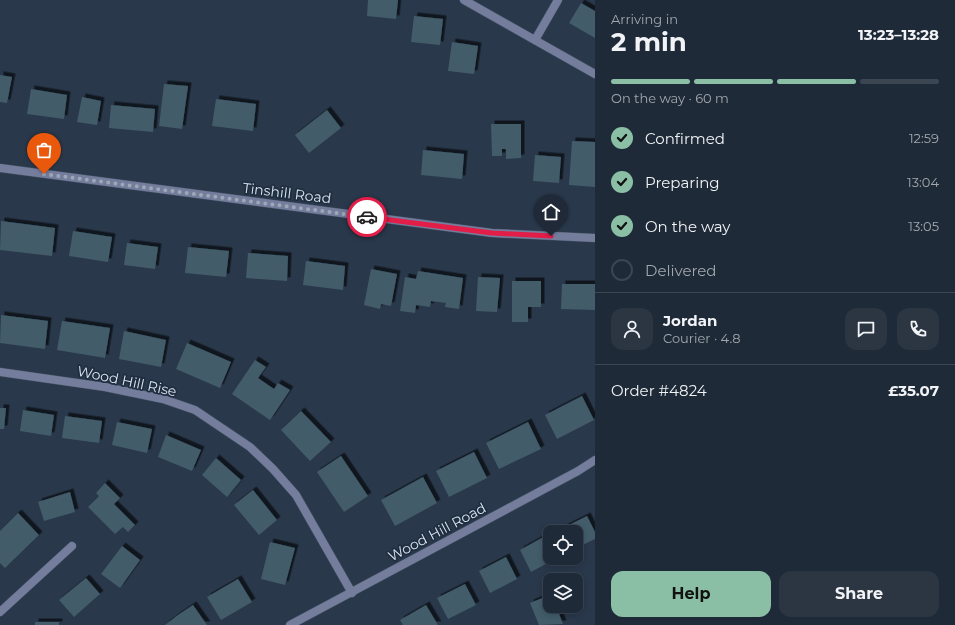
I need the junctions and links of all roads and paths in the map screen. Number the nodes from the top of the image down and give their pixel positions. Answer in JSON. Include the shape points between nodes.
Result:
{"nodes":[{"id":1,"x":464,"y":0,"type":"edge"},
{"id":2,"x":558,"y":0,"type":"edge"},
{"id":3,"x":535,"y":40,"type":"junction"},
{"id":4,"x":595,"y":74,"type":"edge"},
{"id":5,"x":0,"y":168,"type":"edge"},
{"id":6,"x":595,"y":238,"type":"edge"},
{"id":7,"x":0,"y":372,"type":"edge"},
{"id":8,"x":595,"y":460,"type":"edge"},
{"id":9,"x":72,"y":546,"type":"dead end"},
{"id":10,"x":352,"y":593,"type":"junction"},
{"id":11,"x":0,"y":612,"type":"edge"},
{"id":12,"x":290,"y":625,"type":"edge"}],
"edges":[{"from":1,"to":3,"type":"street"},
{"from":2,"to":3,"type":"street"},
{"from":3,"to":4,"type":"street"},
{"from":5,"to":6,"type":"street","name":"Tinshill Road","via":[[492,233]]},
{"from":7,"to":10,"type":"street","name":"Wood Hill Rise","via":[[105,387],[163,399],[196,410],[250,448],[273,468],[296,495]]},
{"from":8,"to":10,"type":"street","name":"Wood Hill Road"},
{"from":9,"to":11,"type":"street"},
{"from":10,"to":12,"type":"street","name":"Wood Hill Road"}]}
